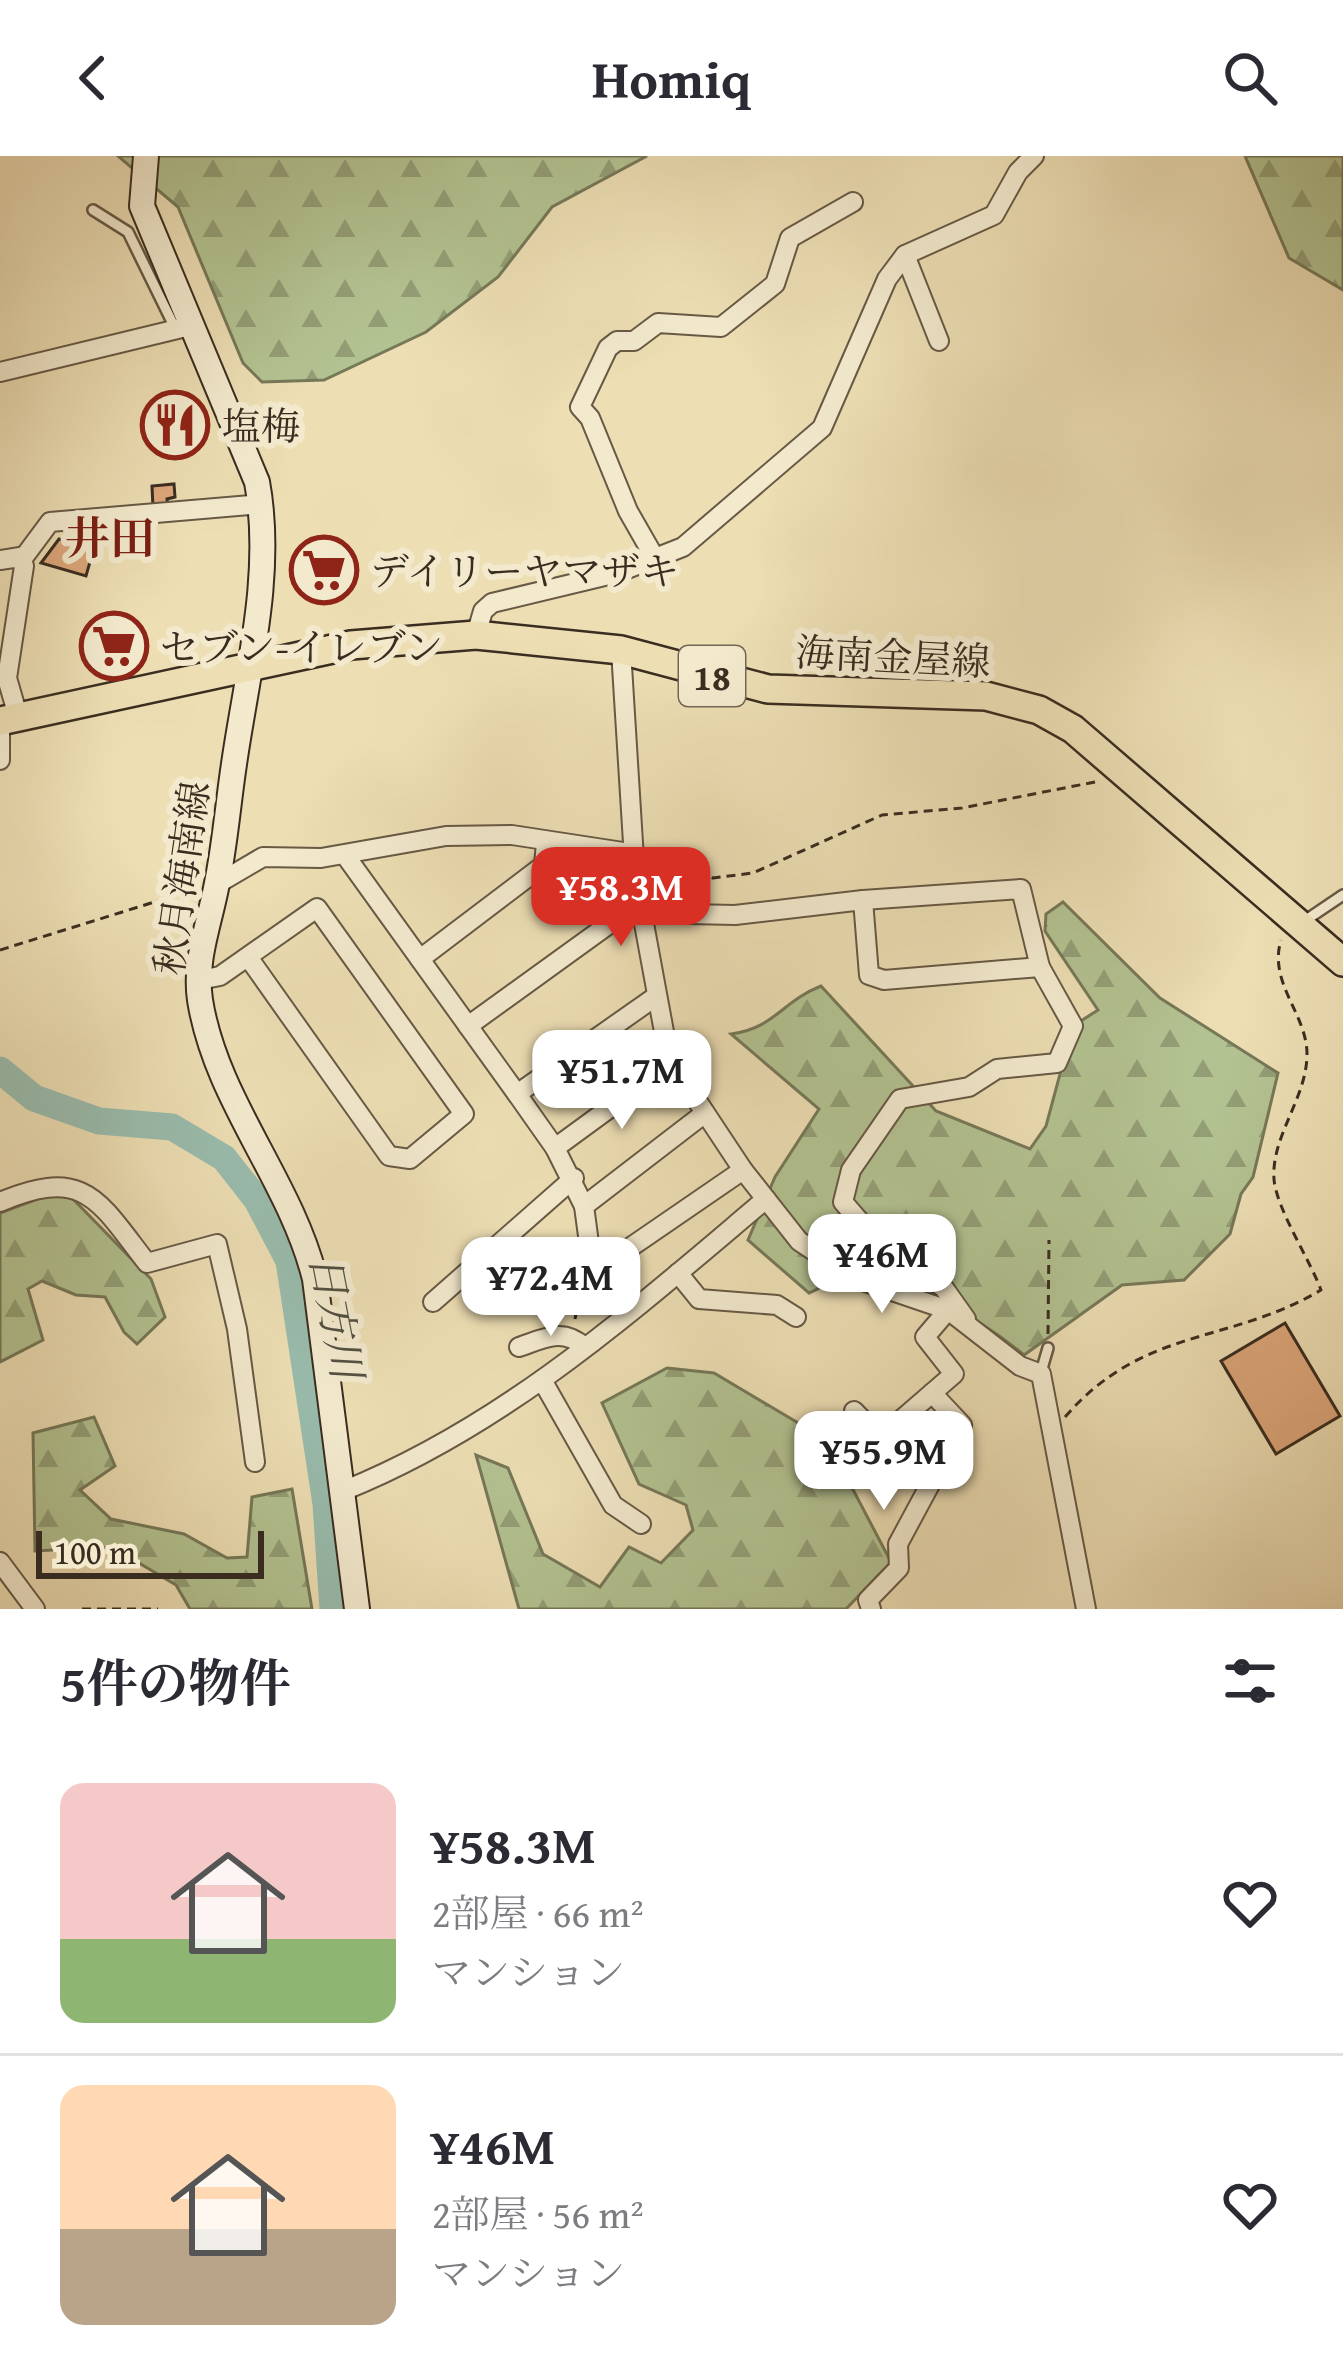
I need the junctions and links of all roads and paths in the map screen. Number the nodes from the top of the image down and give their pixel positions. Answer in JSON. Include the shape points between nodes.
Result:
{"nodes":[{"id":1,"x":146,"y":156,"type":"edge"},
{"id":2,"x":1034,"y":156,"type":"edge"},
{"id":3,"x":853,"y":202,"type":"dead end"},
{"id":4,"x":93,"y":210,"type":"dead end"},
{"id":5,"x":905,"y":256,"type":"junction"},
{"id":6,"x":182,"y":327,"type":"junction"},
{"id":7,"x":939,"y":341,"type":"dead end"},
{"id":8,"x":0,"y":372,"type":"edge"},
{"id":9,"x":261,"y":503,"type":"junction"},
{"id":10,"x":0,"y":560,"type":"edge"},
{"id":11,"x":656,"y":560,"type":"junction"},
{"id":12,"x":21,"y":561,"type":"junction"},
{"id":13,"x":476,"y":635,"type":"junction"},
{"id":14,"x":621,"y":650,"type":"junction"},
{"id":15,"x":250,"y":667,"type":"junction"},
{"id":16,"x":6,"y":720,"type":"edge"},
{"id":17,"x":0,"y":760,"type":"edge"},
{"id":18,"x":1128,"y":773,"type":"junction"},
{"id":19,"x":546,"y":843,"type":"junction"},
{"id":20,"x":636,"y":854,"type":"junction"},
{"id":21,"x":345,"y":855,"type":"junction"},
{"id":22,"x":217,"y":884,"type":"junction"},
{"id":23,"x":1343,"y":895,"type":"edge"},
{"id":24,"x":863,"y":900,"type":"junction"},
{"id":25,"x":642,"y":907,"type":"junction"},
{"id":26,"x":1300,"y":924,"type":"junction"},
{"id":27,"x":0,"y":950,"type":"edge"},
{"id":28,"x":248,"y":957,"type":"junction"},
{"id":29,"x":420,"y":958,"type":"junction"},
{"id":30,"x":1343,"y":962,"type":"edge"},
{"id":31,"x":1040,"y":967,"type":"junction"},
{"id":32,"x":200,"y":980,"type":"junction"},
{"id":33,"x":655,"y":997,"type":"junction"},
{"id":34,"x":468,"y":1026,"type":"junction"},
{"id":35,"x":674,"y":1060,"type":"junction"},
{"id":36,"x":517,"y":1094,"type":"junction"},
{"id":37,"x":705,"y":1113,"type":"junction"},
{"id":38,"x":555,"y":1148,"type":"junction"},
{"id":39,"x":743,"y":1170,"type":"junction"},
{"id":40,"x":574,"y":1178,"type":"junction"},
{"id":41,"x":766,"y":1199,"type":"junction"},
{"id":42,"x":0,"y":1202,"type":"edge"},
{"id":43,"x":584,"y":1205,"type":"junction"},
{"id":44,"x":1049,"y":1240,"type":"dead end"},
{"id":45,"x":593,"y":1273,"type":"junction"},
{"id":46,"x":678,"y":1273,"type":"junction"},
{"id":47,"x":433,"y":1302,"type":"dead end"},
{"id":48,"x":948,"y":1310,"type":"junction"},
{"id":49,"x":796,"y":1317,"type":"dead end"},
{"id":50,"x":968,"y":1322,"type":"junction"},
{"id":51,"x":578,"y":1342,"type":"junction"},
{"id":52,"x":519,"y":1347,"type":"dead end"},
{"id":53,"x":1048,"y":1348,"type":"joint"},
{"id":54,"x":1041,"y":1374,"type":"junction"},
{"id":55,"x":542,"y":1380,"type":"junction"},
{"id":56,"x":932,"y":1393,"type":"junction"},
{"id":57,"x":854,"y":1411,"type":"dead end"},
{"id":58,"x":1052,"y":1432,"type":"junction"},
{"id":59,"x":255,"y":1462,"type":"dead end"},
{"id":60,"x":343,"y":1491,"type":"junction"},
{"id":61,"x":641,"y":1524,"type":"dead end"},
{"id":62,"x":0,"y":1562,"type":"edge"},
{"id":63,"x":34,"y":1609,"type":"edge"},
{"id":64,"x":82,"y":1609,"type":"edge"},
{"id":65,"x":158,"y":1609,"type":"edge"},
{"id":66,"x":357,"y":1609,"type":"edge"},
{"id":67,"x":871,"y":1609,"type":"edge"},
{"id":68,"x":1086,"y":1609,"type":"edge"}],
"edges":[{"from":1,"to":6,"type":"main road","name":"秋月海南線","via":[[142,206]]},
{"from":2,"to":5,"type":"street","via":[[994,215]]},
{"from":3,"to":11,"type":"street","via":[[790,238],[775,284],[721,327],[658,323],[608,348],[580,407]]},
{"from":4,"to":6,"type":"lane","via":[[128,232]]},
{"from":5,"to":7,"type":"street"},
{"from":5,"to":11,"type":"street","via":[[887,279],[822,428],[683,547]]},
{"from":6,"to":8,"type":"street"},
{"from":6,"to":9,"type":"main road","name":"秋月海南線"},
{"from":9,"to":12,"type":"street","via":[[50,522]]},
{"from":9,"to":15,"type":"main road","name":"秋月海南線"},
{"from":10,"to":12,"type":"street"},
{"from":11,"to":13,"type":"street","via":[[492,603]]},
{"from":12,"to":16,"type":"street"},
{"from":13,"to":14,"type":"main road","name":"海南金屋線","number":"18"},
{"from":13,"to":15,"type":"main road","name":"海南金屋線","number":"18","via":[[351,645]]},
{"from":14,"to":18,"type":"main road","name":"海南金屋線","number":"18","via":[[768,688],[986,697],[1039,710]]},
{"from":14,"to":20,"type":"street"},
{"from":15,"to":16,"type":"main road","name":"海南金屋線","number":"18"},
{"from":15,"to":22,"type":"main road","name":"秋月海南線"},
{"from":16,"to":17,"type":"street"},
{"from":18,"to":20,"type":"path","via":[[962,808],[883,814],[753,873],[713,878]]},
{"from":18,"to":26,"type":"main road","name":"海南金屋線","number":"18"},
{"from":19,"to":20,"type":"street"},
{"from":19,"to":21,"type":"street","via":[[446,836]]},
{"from":19,"to":29,"type":"street","via":[[544,865]]},
{"from":20,"to":25,"type":"street"},
{"from":21,"to":22,"type":"street","via":[[263,856]]},
{"from":21,"to":29,"type":"street"},
{"from":22,"to":27,"type":"path"},
{"from":22,"to":32,"type":"main road","name":"秋月海南線"},
{"from":23,"to":26,"type":"lane"},
{"from":24,"to":25,"type":"street","via":[[735,915]]},
{"from":24,"to":31,"type":"street","via":[[1021,889]]},
{"from":24,"to":31,"type":"street","via":[[869,975]]},
{"from":25,"to":33,"type":"street"},
{"from":25,"to":34,"type":"street"},
{"from":26,"to":30,"type":"main road","name":"海南金屋線","number":"18"},
{"from":26,"to":58,"type":"path","via":[[1282,935],[1277,969],[1307,1053],[1274,1181],[1321,1290],[1172,1341],[1095,1382]]},
{"from":28,"to":28,"type":"street","via":[[317,908],[464,1114],[410,1159],[389,1156]]},
{"from":28,"to":32,"type":"street"},
{"from":29,"to":34,"type":"street"},
{"from":31,"to":50,"type":"street","via":[[1073,1026],[1057,1063],[997,1069],[969,1087],[900,1099],[851,1170],[843,1202],[875,1239],[944,1288]]},
{"from":32,"to":60,"type":"main road","name":"秋月海南線","via":[[213,1046],[304,1235]]},
{"from":33,"to":35,"type":"street"},
{"from":33,"to":36,"type":"street"},
{"from":34,"to":36,"type":"street"},
{"from":35,"to":37,"type":"street"},
{"from":35,"to":38,"type":"street"},
{"from":36,"to":38,"type":"street"},
{"from":37,"to":39,"type":"street"},
{"from":37,"to":43,"type":"street"},
{"from":38,"to":40,"type":"street"},
{"from":39,"to":41,"type":"street"},
{"from":39,"to":45,"type":"street"},
{"from":40,"to":43,"type":"street"},
{"from":40,"to":47,"type":"street"},
{"from":41,"to":46,"type":"street"},
{"from":41,"to":48,"type":"street","via":[[799,1241],[854,1278]]},
{"from":42,"to":59,"type":"street","via":[[37,1187],[75,1186],[94,1196],[148,1263],[217,1244]]},
{"from":43,"to":45,"type":"street"},
{"from":44,"to":53,"type":"path"},
{"from":45,"to":51,"type":"path","via":[[582,1281]]},
{"from":46,"to":49,"type":"street","via":[[699,1299],[777,1305]]},
{"from":46,"to":51,"type":"street"},
{"from":48,"to":50,"type":"street"},
{"from":48,"to":56,"type":"street","via":[[925,1336],[954,1374]]},
{"from":50,"to":54,"type":"street"},
{"from":51,"to":52,"type":"street"},
{"from":51,"to":55,"type":"street"},
{"from":53,"to":54,"type":"lane"},
{"from":54,"to":58,"type":"street"},
{"from":55,"to":60,"type":"street","via":[[420,1460]]},
{"from":55,"to":61,"type":"street","via":[[613,1505]]},
{"from":56,"to":57,"type":"street","via":[[880,1438]]},
{"from":56,"to":67,"type":"street","via":[[962,1425],[898,1544],[898,1568],[868,1600]]},
{"from":58,"to":68,"type":"street"},
{"from":60,"to":66,"type":"main road","name":"秋月海南線"},
{"from":62,"to":63,"type":"street"},
{"from":64,"to":65,"type":"path"}]}
